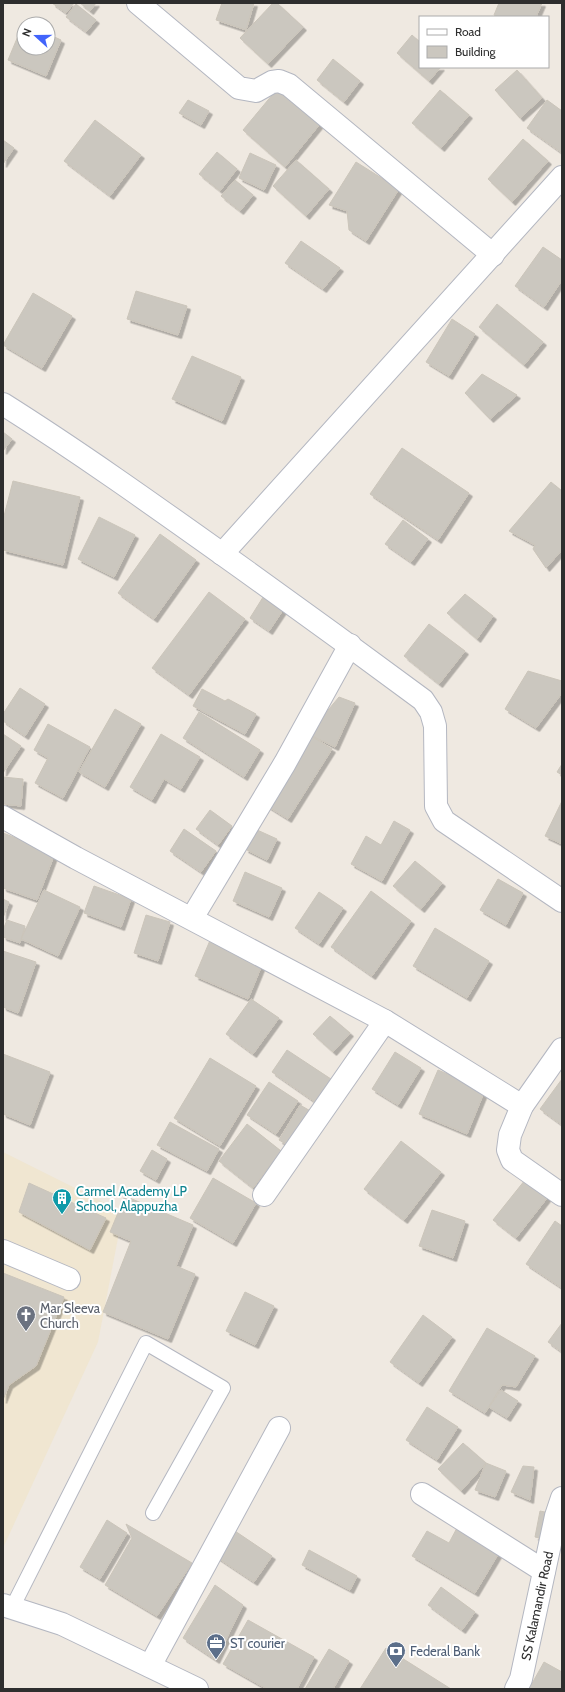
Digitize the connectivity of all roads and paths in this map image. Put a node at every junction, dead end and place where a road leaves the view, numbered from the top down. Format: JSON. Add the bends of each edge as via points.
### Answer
{"nodes":[{"id":1,"x":138,"y":3,"type":"edge"},
{"id":2,"x":562,"y":177,"type":"edge"},
{"id":3,"x":493,"y":255,"type":"junction"},
{"id":4,"x":3,"y":404,"type":"edge"},
{"id":5,"x":222,"y":554,"type":"junction"},
{"id":6,"x":350,"y":645,"type":"junction"},
{"id":7,"x":3,"y":817,"type":"edge"},
{"id":8,"x":562,"y":901,"type":"edge"},
{"id":9,"x":192,"y":918,"type":"junction"},
{"id":10,"x":384,"y":1021,"type":"junction"},
{"id":11,"x":562,"y":1049,"type":"edge"},
{"id":12,"x":522,"y":1106,"type":"junction"},
{"id":13,"x":264,"y":1195,"type":"dead end"},
{"id":14,"x":562,"y":1195,"type":"edge"},
{"id":15,"x":3,"y":1251,"type":"edge"},
{"id":16,"x":68,"y":1279,"type":"dead end"},
{"id":17,"x":279,"y":1428,"type":"dead end"},
{"id":18,"x":422,"y":1494,"type":"dead end"},
{"id":19,"x":562,"y":1498,"type":"edge"},
{"id":20,"x":153,"y":1513,"type":"dead end"},
{"id":21,"x":544,"y":1572,"type":"junction"},
{"id":22,"x":8,"y":1606,"type":"edge"},
{"id":23,"x":150,"y":1666,"type":"junction"},
{"id":24,"x":197,"y":1689,"type":"edge"},
{"id":25,"x":516,"y":1689,"type":"edge"}],
"edges":[{"from":1,"to":3,"type":"street","via":[[239,88],[256,91],[279,81],[288,85]]},
{"from":2,"to":3,"type":"street"},
{"from":3,"to":5,"type":"street"},
{"from":4,"to":5,"type":"street","via":[[61,441]]},
{"from":5,"to":6,"type":"street"},
{"from":6,"to":8,"type":"street","via":[[423,700],[431,712],[435,726],[436,806],[444,822]]},
{"from":6,"to":9,"type":"street","via":[[285,763]]},
{"from":7,"to":9,"type":"street"},
{"from":9,"to":10,"type":"street"},
{"from":10,"to":12,"type":"street"},
{"from":10,"to":13,"type":"street"},
{"from":11,"to":12,"type":"street"},
{"from":12,"to":14,"type":"street","via":[[510,1135],[508,1150],[512,1160]]},
{"from":15,"to":16,"type":"street"},
{"from":17,"to":23,"type":"street"},
{"from":18,"to":21,"type":"street"},
{"from":19,"to":21,"type":"street","name":"SS Kalamandir Road"},
{"from":20,"to":22,"type":"lane","via":[[223,1388],[146,1343]]},
{"from":21,"to":25,"type":"street","name":"SS Kalamandir Road","via":[[521,1679]]},
{"from":22,"to":23,"type":"street","via":[[62,1624]]},
{"from":23,"to":24,"type":"street"}]}
